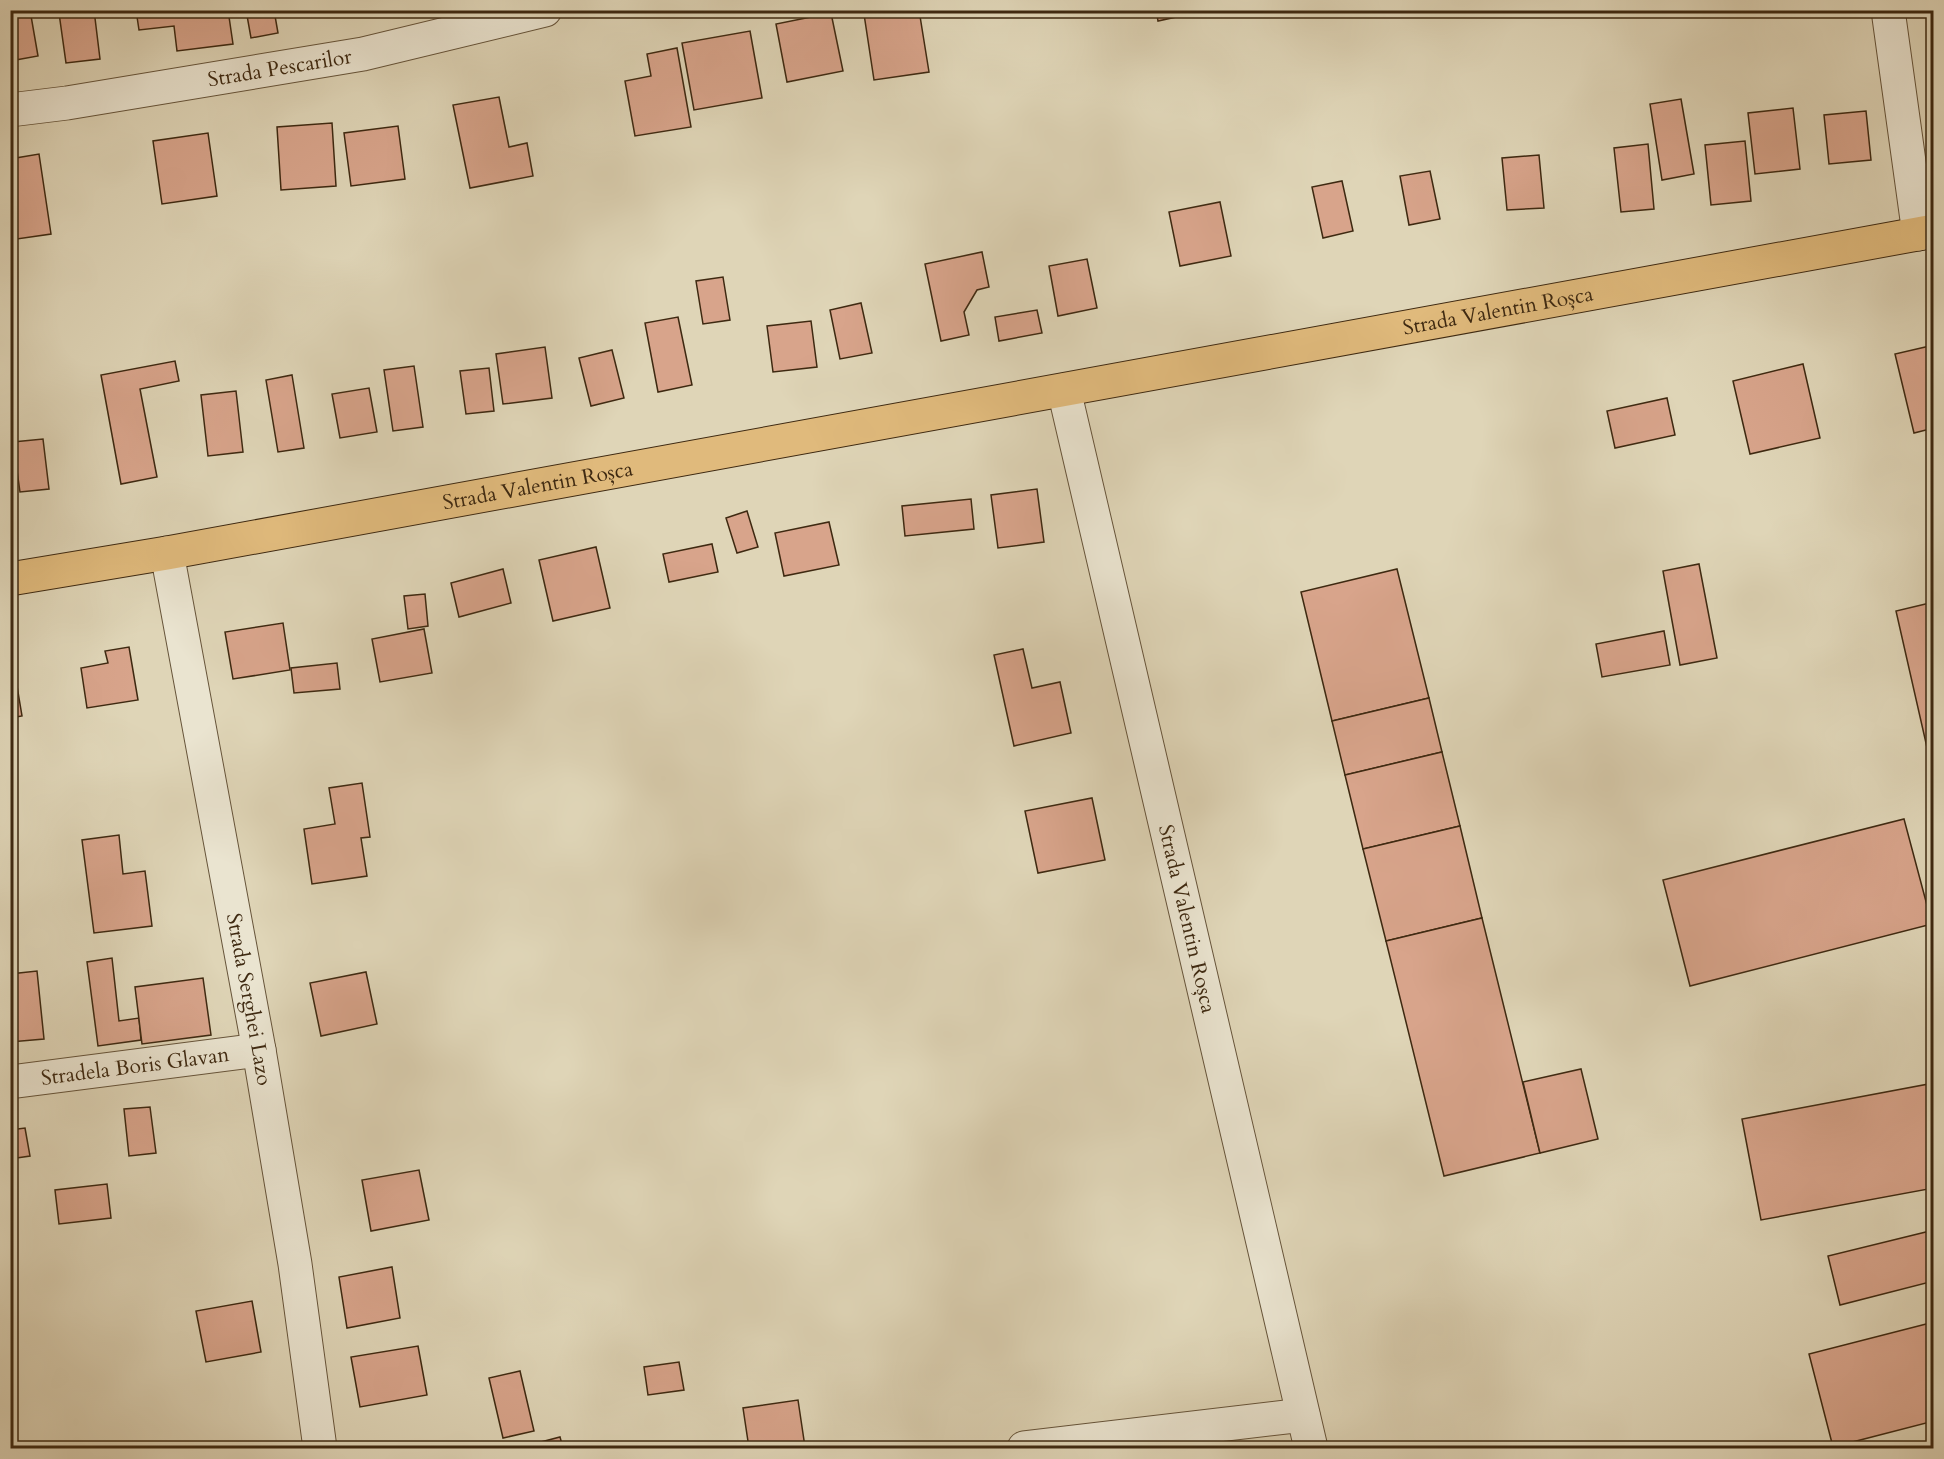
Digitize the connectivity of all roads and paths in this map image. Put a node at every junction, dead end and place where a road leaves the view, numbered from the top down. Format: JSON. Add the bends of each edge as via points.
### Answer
{"nodes":[{"id":1,"x":544,"y":10,"type":"edge"},
{"id":2,"x":1888,"y":10,"type":"edge"},
{"id":3,"x":10,"y":110,"type":"edge"},
{"id":4,"x":1926,"y":232,"type":"edge"},
{"id":5,"x":1064,"y":390,"type":"junction"},
{"id":6,"x":167,"y":552,"type":"junction"},
{"id":7,"x":10,"y":579,"type":"edge"},
{"id":8,"x":259,"y":1050,"type":"junction"},
{"id":9,"x":10,"y":1082,"type":"edge"},
{"id":10,"x":1303,"y":1414,"type":"junction"},
{"id":11,"x":320,"y":1449,"type":"edge"},
{"id":12,"x":1024,"y":1449,"type":"edge"},
{"id":13,"x":1311,"y":1449,"type":"edge"}],
"edges":[{"from":1,"to":3,"type":"street","name":"Strada Pescarilor","via":[[363,54]]},
{"from":2,"to":4,"type":"street"},
{"from":4,"to":5,"type":"main road","name":"Strada Valentin Roșca"},
{"from":5,"to":6,"type":"main road","name":"Strada Valentin Roșca"},
{"from":5,"to":10,"type":"street","name":"Strada Valentin Roșca"},
{"from":6,"to":7,"type":"main road","name":"Strada Valentin Roșca"},
{"from":6,"to":8,"type":"street","name":"Strada Serghei Lazo"},
{"from":8,"to":9,"type":"street","name":"Stradela Boris Glavan"},
{"from":8,"to":11,"type":"street","name":"Strada Serghei Lazo","via":[[295,1264]]},
{"from":10,"to":12,"type":"street"},
{"from":10,"to":13,"type":"street","name":"Strada Valentin Roșca"}]}
